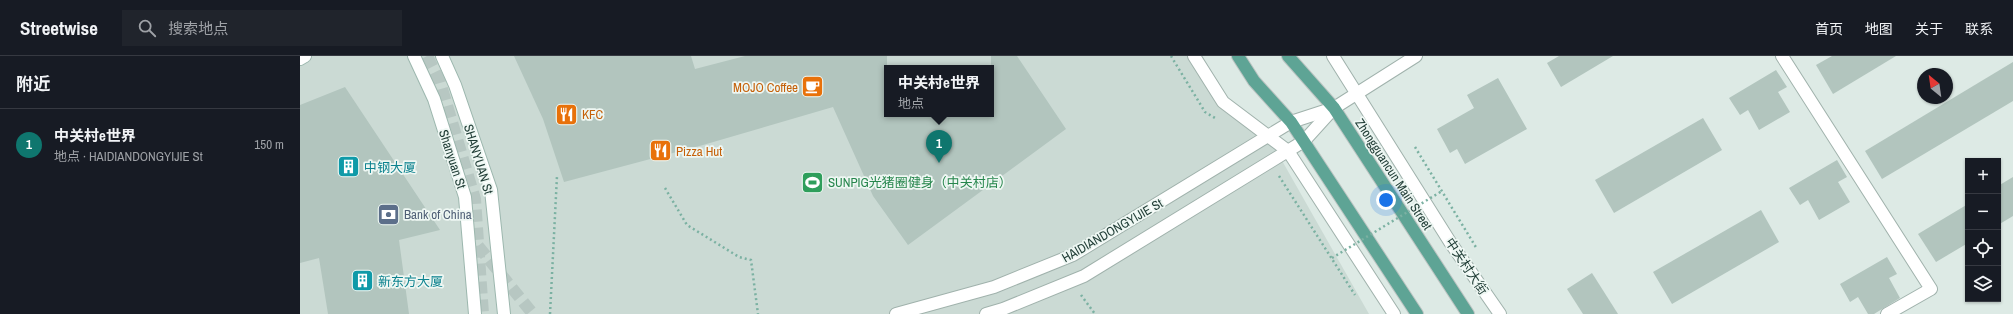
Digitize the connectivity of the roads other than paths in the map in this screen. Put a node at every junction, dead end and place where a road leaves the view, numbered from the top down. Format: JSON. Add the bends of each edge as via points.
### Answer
{"nodes":[{"id":1,"x":305,"y":56,"type":"edge"},
{"id":2,"x":414,"y":56,"type":"edge"},
{"id":3,"x":442,"y":56,"type":"edge"},
{"id":4,"x":1194,"y":56,"type":"edge"},
{"id":5,"x":1238,"y":56,"type":"edge"},
{"id":6,"x":1288,"y":56,"type":"edge"},
{"id":7,"x":1333,"y":56,"type":"edge"},
{"id":8,"x":1416,"y":56,"type":"edge"},
{"id":9,"x":1782,"y":56,"type":"edge"},
{"id":10,"x":300,"y":59,"type":"edge"},
{"id":11,"x":1357,"y":93,"type":"junction"},
{"id":12,"x":1334,"y":108,"type":"junction"},
{"id":13,"x":1291,"y":122,"type":"junction"},
{"id":14,"x":1268,"y":136,"type":"junction"},
{"id":15,"x":1304,"y":141,"type":"junction"},
{"id":16,"x":1288,"y":150,"type":"junction"},
{"id":17,"x":475,"y":314,"type":"edge"},
{"id":18,"x":504,"y":314,"type":"edge"},
{"id":19,"x":896,"y":314,"type":"edge"},
{"id":20,"x":986,"y":314,"type":"edge"},
{"id":21,"x":1394,"y":314,"type":"edge"},
{"id":22,"x":1417,"y":314,"type":"edge"},
{"id":23,"x":1468,"y":314,"type":"edge"},
{"id":24,"x":1500,"y":314,"type":"edge"},
{"id":25,"x":1888,"y":314,"type":"edge"}],
"edges":[{"from":1,"to":10,"type":"street"},
{"from":2,"to":17,"type":"street","name":"Shanyuan St","via":[[434,99],[465,197]]},
{"from":3,"to":18,"type":"street","name":"SHANYUAN St","via":[[455,85],[491,190]]},
{"from":4,"to":14,"type":"street","via":[[1223,102]]},
{"from":5,"to":13,"type":"main road","via":[[1254,81]]},
{"from":6,"to":12,"type":"main road","name":"Zhongguancun Main Street"},
{"from":7,"to":11,"type":"street","name":"中关村大街"},
{"from":8,"to":11,"type":"street"},
{"from":9,"to":25,"type":"street","via":[[1931,289]]},
{"from":11,"to":12,"type":"street"},
{"from":11,"to":24,"type":"street","name":"中关村大街","via":[[1450,242]]},
{"from":12,"to":13,"type":"street","name":"HAIDIANDONGYIJIE St"},
{"from":12,"to":15,"type":"street","name":"HAIDIANDONGYIJIE St"},
{"from":12,"to":23,"type":"main road","name":"Zhongguancun Main Street"},
{"from":13,"to":14,"type":"street","name":"HAIDIANDONGYIJIE St"},
{"from":13,"to":15,"type":"main road"},
{"from":14,"to":16,"type":"street"},
{"from":14,"to":19,"type":"street","name":"HAIDIANDONGYIJIE St","via":[[1073,255],[994,287]]},
{"from":15,"to":16,"type":"street","name":"HAIDIANDONGYIJIE St"},
{"from":15,"to":22,"type":"main road"},
{"from":16,"to":20,"type":"street","name":"HAIDIANDONGYIJIE St","via":[[1084,276]]},
{"from":16,"to":21,"type":"street"}]}
